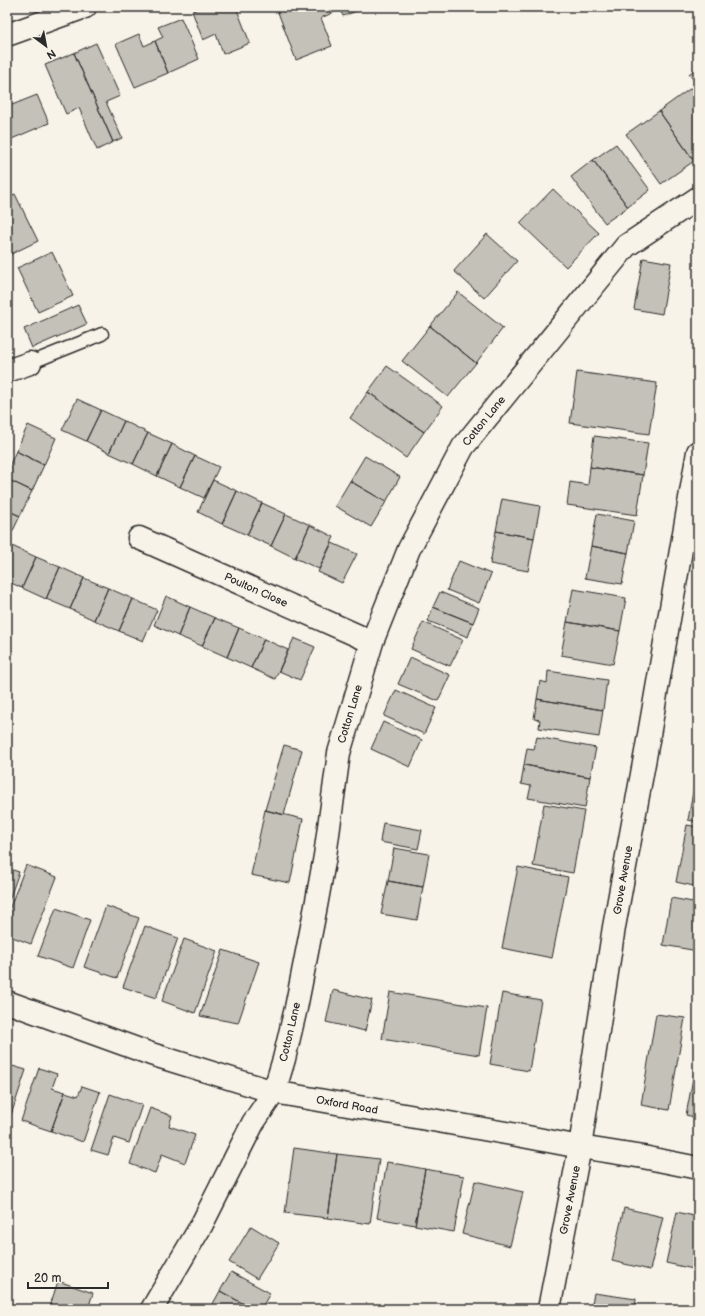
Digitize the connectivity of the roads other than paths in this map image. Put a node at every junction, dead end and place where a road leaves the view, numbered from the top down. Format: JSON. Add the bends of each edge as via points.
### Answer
{"nodes":[{"id":1,"x":85,"y":7,"type":"edge"},
{"id":2,"x":7,"y":35,"type":"edge"},
{"id":3,"x":698,"y":198,"type":"edge"},
{"id":4,"x":102,"y":334,"type":"dead end"},
{"id":5,"x":30,"y":363,"type":"joint"},
{"id":6,"x":7,"y":371,"type":"edge"},
{"id":7,"x":698,"y":452,"type":"edge"},
{"id":8,"x":139,"y":538,"type":"dead end"},
{"id":9,"x":372,"y":642,"type":"junction"},
{"id":10,"x":7,"y":1002,"type":"edge"},
{"id":11,"x":274,"y":1092,"type":"junction"},
{"id":12,"x":580,"y":1147,"type":"junction"},
{"id":13,"x":698,"y":1168,"type":"edge"},
{"id":14,"x":152,"y":1309,"type":"edge"},
{"id":15,"x":549,"y":1309,"type":"edge"}],
"edges":[{"from":1,"to":2,"type":"street"},
{"from":3,"to":9,"type":"street","name":"Cotton Lane","via":[[626,246],[463,446],[409,549]]},
{"from":4,"to":5,"type":"lane"},
{"from":5,"to":6,"type":"street"},
{"from":7,"to":12,"type":"street","name":"Grove Avenue","via":[[614,928]]},
{"from":8,"to":9,"type":"street","name":"Poulton Close"},
{"from":9,"to":11,"type":"street","name":"Cotton Lane","via":[[339,753],[316,906],[296,1008]]},
{"from":10,"to":11,"type":"street","name":"Oxford Road","via":[[151,1054]]},
{"from":11,"to":12,"type":"street","name":"Oxford Road"},
{"from":11,"to":14,"type":"street","name":"Cotton Lane","via":[[253,1123],[201,1226]]},
{"from":12,"to":13,"type":"street","name":"Oxford Road"},
{"from":12,"to":15,"type":"street","name":"Grove Avenue"}]}
